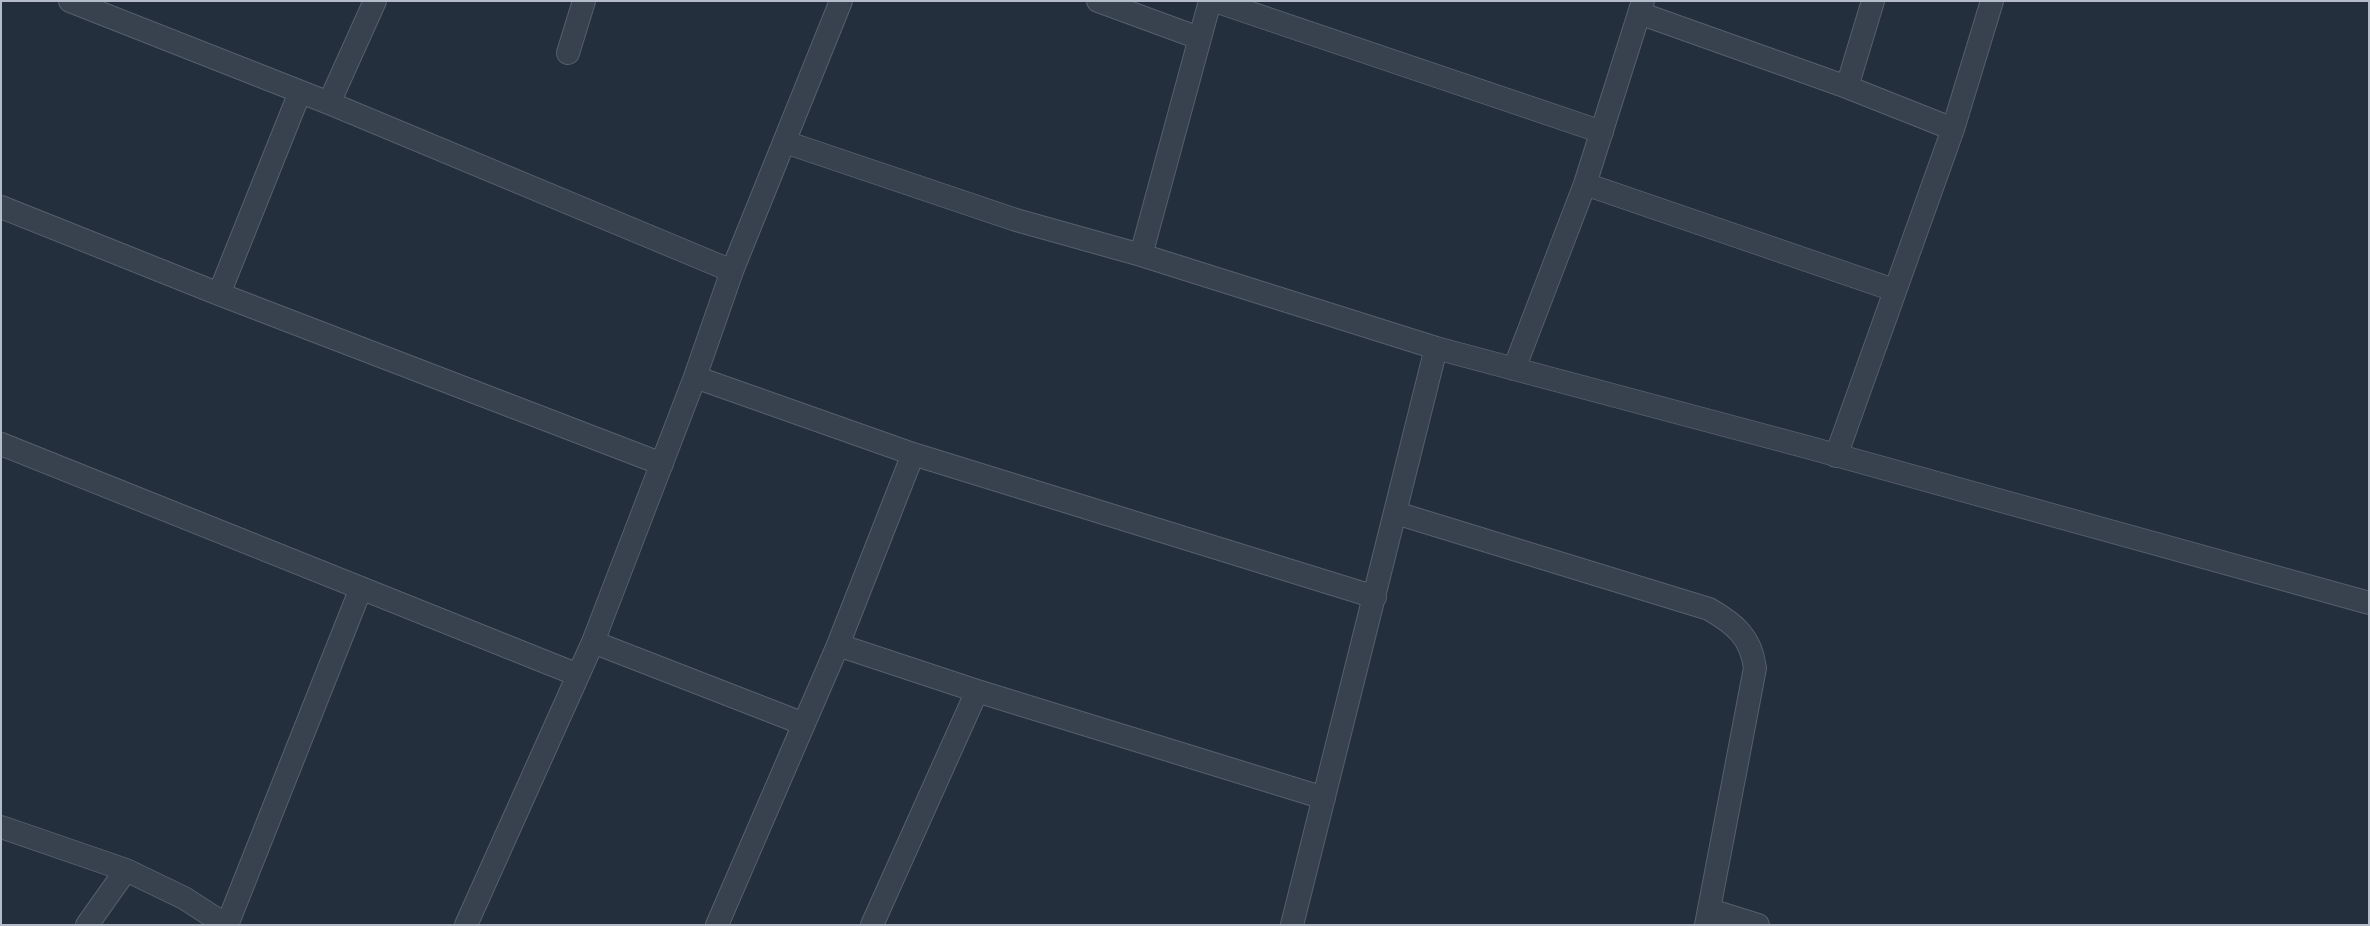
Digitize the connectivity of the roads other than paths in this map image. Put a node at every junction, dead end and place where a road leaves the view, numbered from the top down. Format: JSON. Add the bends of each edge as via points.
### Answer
{"nodes":[{"id":1,"x":70,"y":1,"type":"edge"},
{"id":2,"x":375,"y":1,"type":"edge"},
{"id":3,"x":584,"y":1,"type":"edge"},
{"id":4,"x":840,"y":1,"type":"edge"},
{"id":5,"x":1098,"y":1,"type":"edge"},
{"id":6,"x":1210,"y":1,"type":"edge"},
{"id":7,"x":1214,"y":1,"type":"edge"},
{"id":8,"x":1873,"y":1,"type":"edge"},
{"id":9,"x":1992,"y":1,"type":"edge"},
{"id":10,"x":1641,"y":7,"type":"edge"},
{"id":11,"x":1199,"y":38,"type":"junction"},
{"id":12,"x":568,"y":53,"type":"dead end"},
{"id":13,"x":1847,"y":88,"type":"junction"},
{"id":14,"x":300,"y":92,"type":"junction"},
{"id":15,"x":329,"y":103,"type":"junction"},
{"id":16,"x":1953,"y":129,"type":"junction"},
{"id":17,"x":1602,"y":132,"type":"junction"},
{"id":18,"x":785,"y":142,"type":"junction"},
{"id":19,"x":1585,"y":184,"type":"junction"},
{"id":20,"x":1,"y":207,"type":"edge"},
{"id":21,"x":1141,"y":255,"type":"junction"},
{"id":22,"x":732,"y":271,"type":"junction"},
{"id":23,"x":1894,"y":290,"type":"junction"},
{"id":24,"x":220,"y":294,"type":"junction"},
{"id":25,"x":1436,"y":348,"type":"junction"},
{"id":26,"x":1514,"y":369,"type":"junction"},
{"id":27,"x":695,"y":377,"type":"junction"},
{"id":28,"x":1,"y":444,"type":"edge"},
{"id":29,"x":913,"y":454,"type":"junction"},
{"id":30,"x":1836,"y":456,"type":"junction"},
{"id":31,"x":662,"y":464,"type":"junction"},
{"id":32,"x":1396,"y":513,"type":"junction"},
{"id":33,"x":361,"y":588,"type":"junction"},
{"id":34,"x":1375,"y":597,"type":"junction"},
{"id":35,"x":2369,"y":603,"type":"edge"},
{"id":36,"x":593,"y":642,"type":"junction"},
{"id":37,"x":838,"y":646,"type":"junction"},
{"id":38,"x":578,"y":675,"type":"junction"},
{"id":39,"x":977,"y":691,"type":"junction"},
{"id":40,"x":804,"y":724,"type":"junction"},
{"id":41,"x":1324,"y":798,"type":"junction"},
{"id":42,"x":1,"y":827,"type":"edge"},
{"id":43,"x":126,"y":870,"type":"junction"},
{"id":44,"x":1708,"y":918,"type":"edge"},
{"id":45,"x":87,"y":925,"type":"edge"},
{"id":46,"x":226,"y":925,"type":"edge"},
{"id":47,"x":466,"y":925,"type":"edge"},
{"id":48,"x":717,"y":925,"type":"edge"},
{"id":49,"x":872,"y":925,"type":"edge"},
{"id":50,"x":1292,"y":925,"type":"edge"},
{"id":51,"x":1758,"y":925,"type":"edge"}],
"edges":[{"from":1,"to":14,"type":"street"},
{"from":2,"to":15,"type":"street"},
{"from":3,"to":12,"type":"street"},
{"from":4,"to":18,"type":"street"},
{"from":5,"to":11,"type":"street"},
{"from":6,"to":11,"type":"street"},
{"from":7,"to":17,"type":"street"},
{"from":8,"to":13,"type":"street"},
{"from":9,"to":16,"type":"street"},
{"from":10,"to":13,"type":"street"},
{"from":10,"to":17,"type":"street"},
{"from":11,"to":21,"type":"street"},
{"from":13,"to":16,"type":"street"},
{"from":14,"to":15,"type":"street"},
{"from":14,"to":24,"type":"street"},
{"from":15,"to":22,"type":"street"},
{"from":16,"to":23,"type":"street"},
{"from":17,"to":19,"type":"street"},
{"from":18,"to":21,"type":"street","via":[[1016,220]]},
{"from":18,"to":22,"type":"street"},
{"from":19,"to":23,"type":"street"},
{"from":19,"to":26,"type":"street"},
{"from":20,"to":24,"type":"street"},
{"from":21,"to":25,"type":"street"},
{"from":22,"to":27,"type":"street"},
{"from":23,"to":30,"type":"street"},
{"from":24,"to":31,"type":"street"},
{"from":25,"to":26,"type":"street"},
{"from":25,"to":32,"type":"street"},
{"from":26,"to":30,"type":"street"},
{"from":27,"to":29,"type":"street"},
{"from":27,"to":31,"type":"street"},
{"from":28,"to":33,"type":"street"},
{"from":29,"to":34,"type":"street"},
{"from":29,"to":37,"type":"street"},
{"from":30,"to":35,"type":"street"},
{"from":31,"to":36,"type":"street"},
{"from":32,"to":34,"type":"street"},
{"from":32,"to":44,"type":"street","via":[[1709,609],[1727,620],[1744,636],[1753,653],[1755,668]]},
{"from":33,"to":38,"type":"street"},
{"from":33,"to":46,"type":"street"},
{"from":34,"to":41,"type":"street"},
{"from":36,"to":38,"type":"street"},
{"from":36,"to":40,"type":"street"},
{"from":37,"to":39,"type":"street"},
{"from":37,"to":40,"type":"street"},
{"from":38,"to":47,"type":"street"},
{"from":39,"to":41,"type":"street"},
{"from":39,"to":49,"type":"street"},
{"from":40,"to":48,"type":"street"},
{"from":41,"to":50,"type":"street"},
{"from":42,"to":43,"type":"street"},
{"from":43,"to":45,"type":"street"},
{"from":43,"to":46,"type":"street","via":[[184,898]]},
{"from":44,"to":51,"type":"street"}]}
